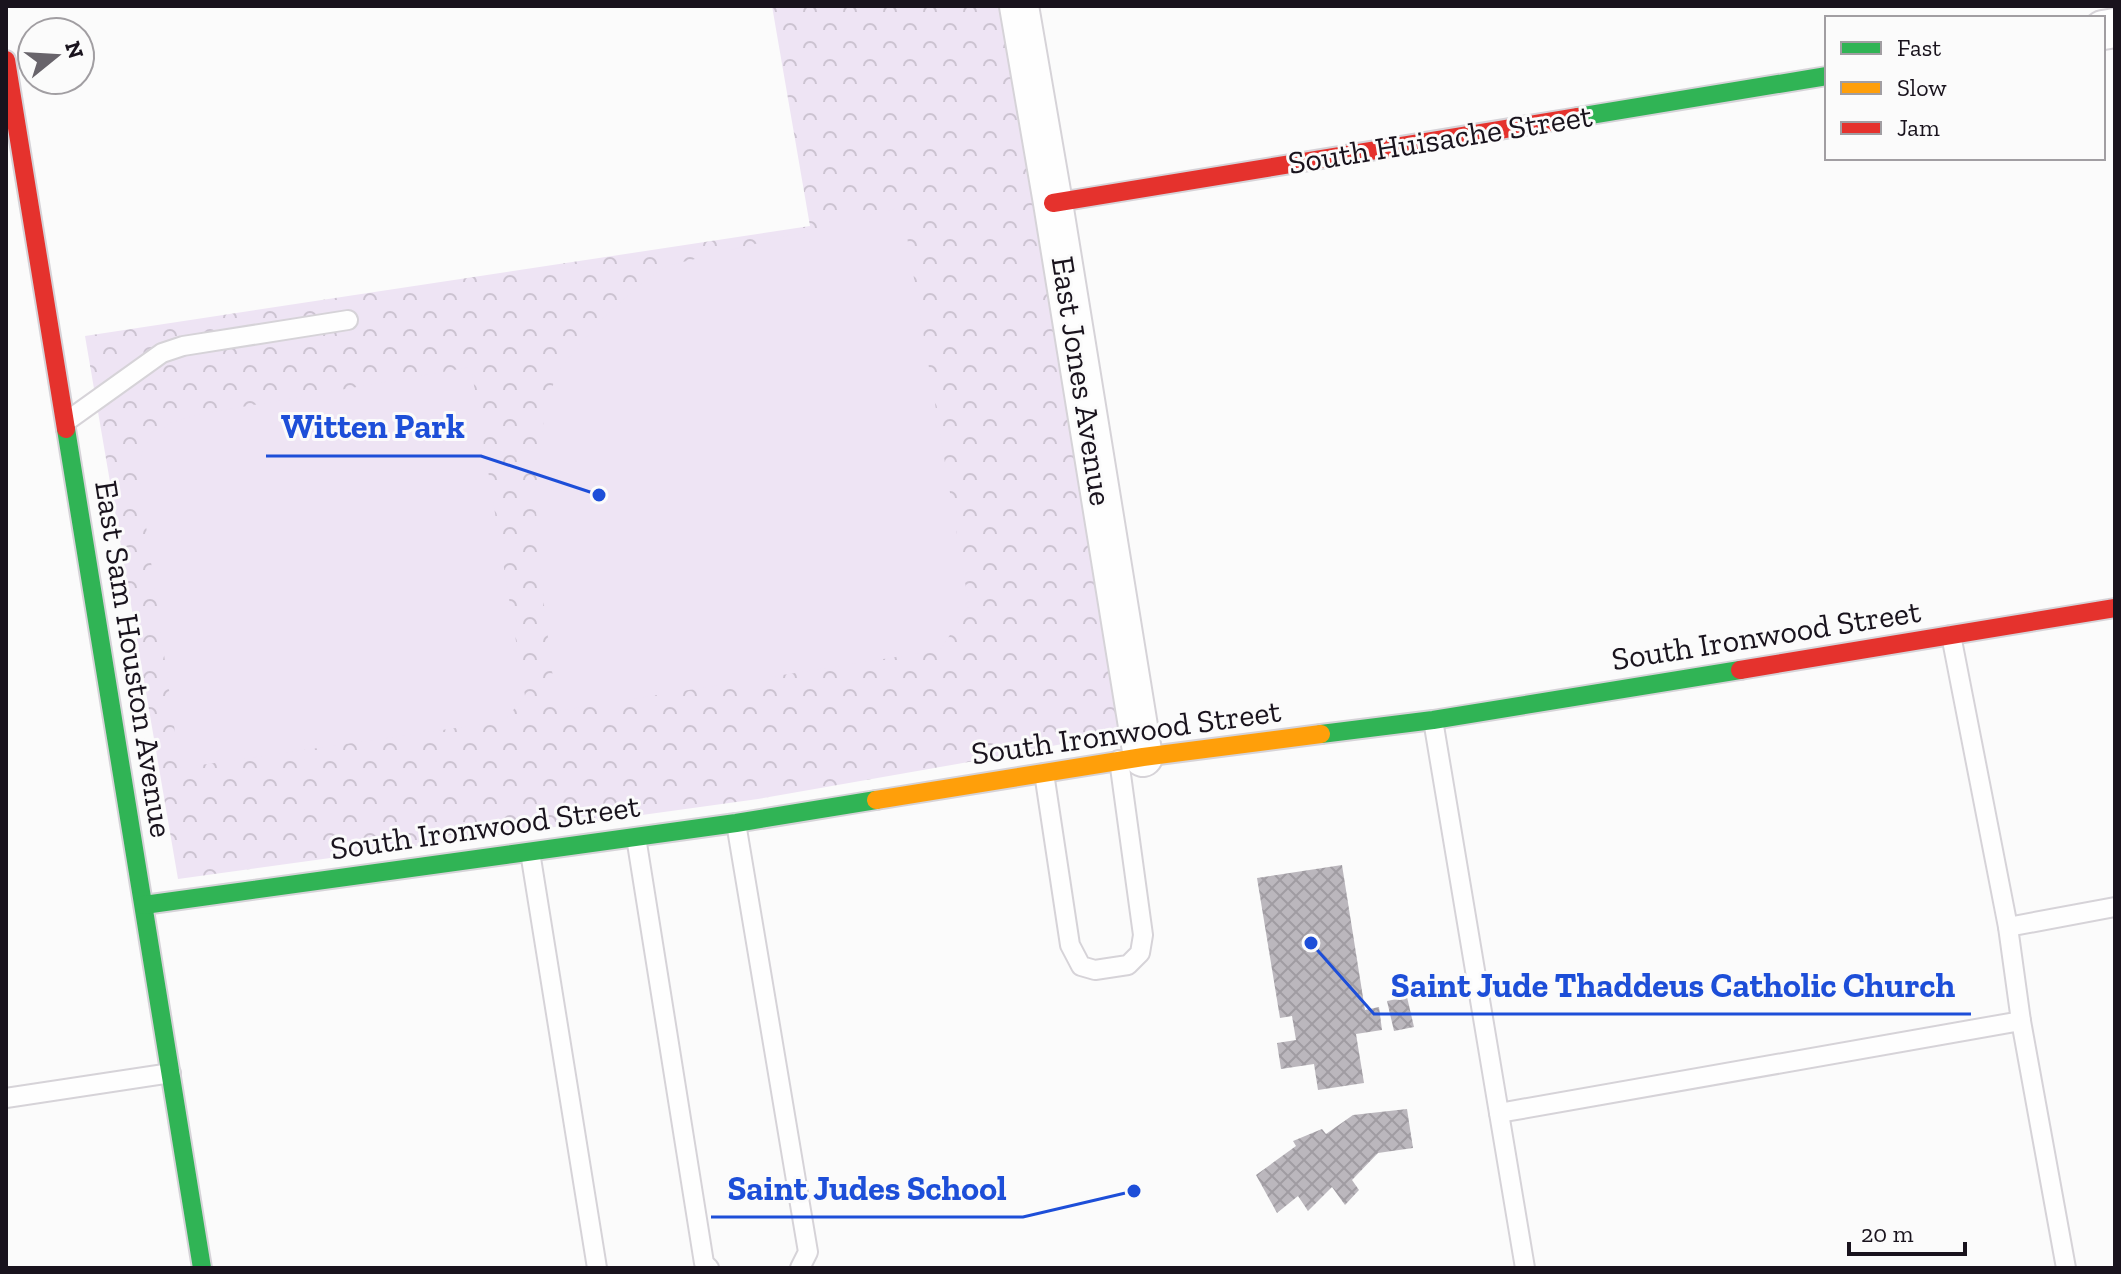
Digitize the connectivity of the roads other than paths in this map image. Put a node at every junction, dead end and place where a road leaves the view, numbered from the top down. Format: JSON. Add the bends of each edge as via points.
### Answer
{"nodes":[{"id":1,"x":1019,"y":6,"type":"edge"},
{"id":2,"x":6,"y":60,"type":"edge"},
{"id":3,"x":1825,"y":76,"type":"edge"},
{"id":4,"x":1053,"y":203,"type":"junction"},
{"id":5,"x":348,"y":320,"type":"dead end"},
{"id":6,"x":65,"y":423,"type":"junction"},
{"id":7,"x":2115,"y":608,"type":"edge"},
{"id":8,"x":1951,"y":635,"type":"junction"},
{"id":9,"x":1433,"y":720,"type":"junction"},
{"id":10,"x":1131,"y":759,"type":"junction"},
{"id":11,"x":1044,"y":773,"type":"junction"},
{"id":12,"x":736,"y":823,"type":"junction"},
{"id":13,"x":636,"y":837,"type":"junction"},
{"id":14,"x":530,"y":851,"type":"junction"},
{"id":15,"x":144,"y":905,"type":"junction"},
{"id":16,"x":2115,"y":907,"type":"edge"},
{"id":17,"x":2008,"y":927,"type":"junction"},
{"id":18,"x":2021,"y":1021,"type":"junction"},
{"id":19,"x":171,"y":1073,"type":"junction"},
{"id":20,"x":6,"y":1098,"type":"edge"},
{"id":21,"x":1499,"y":1113,"type":"junction"},
{"id":22,"x":202,"y":1268,"type":"edge"},
{"id":23,"x":597,"y":1268,"type":"edge"},
{"id":24,"x":709,"y":1268,"type":"edge"},
{"id":25,"x":800,"y":1268,"type":"edge"},
{"id":26,"x":1525,"y":1268,"type":"edge"},
{"id":27,"x":2066,"y":1268,"type":"edge"}],
"edges":[{"from":1,"to":4,"type":"street","name":"East Jones Avenue"},
{"from":2,"to":6,"type":"street","name":"East Sam Houston Avenue"},
{"from":3,"to":4,"type":"street","name":"South Huisache Street"},
{"from":4,"to":10,"type":"street","name":"East Jones Avenue"},
{"from":5,"to":6,"type":"lane","via":[[162,353]]},
{"from":6,"to":15,"type":"street","name":"East Sam Houston Avenue"},
{"from":7,"to":8,"type":"street","name":"South Ironwood Street"},
{"from":8,"to":9,"type":"street","name":"South Ironwood Street"},
{"from":8,"to":17,"type":"lane"},
{"from":9,"to":10,"type":"street","name":"South Ironwood Street"},
{"from":9,"to":21,"type":"lane"},
{"from":10,"to":11,"type":"street","name":"South Ironwood Street"},
{"from":10,"to":11,"type":"lane","via":[[1143,935],[1140,953],[1128,965],[1095,970],[1081,966],[1070,945]]},
{"from":11,"to":12,"type":"street","name":"South Ironwood Street"},
{"from":12,"to":13,"type":"street","name":"South Ironwood Street"},
{"from":12,"to":25,"type":"lane","via":[[808,1252]]},
{"from":13,"to":14,"type":"street","name":"South Ironwood Street"},
{"from":13,"to":24,"type":"lane","via":[[704,1263]]},
{"from":14,"to":15,"type":"street","name":"South Ironwood Street"},
{"from":14,"to":23,"type":"lane"},
{"from":15,"to":19,"type":"street","name":"East Sam Houston Avenue"},
{"from":16,"to":17,"type":"lane"},
{"from":17,"to":18,"type":"lane"},
{"from":18,"to":21,"type":"lane"},
{"from":18,"to":27,"type":"lane"},
{"from":19,"to":20,"type":"lane"},
{"from":19,"to":22,"type":"street","name":"East Sam Houston Avenue"},
{"from":21,"to":26,"type":"lane"}]}
